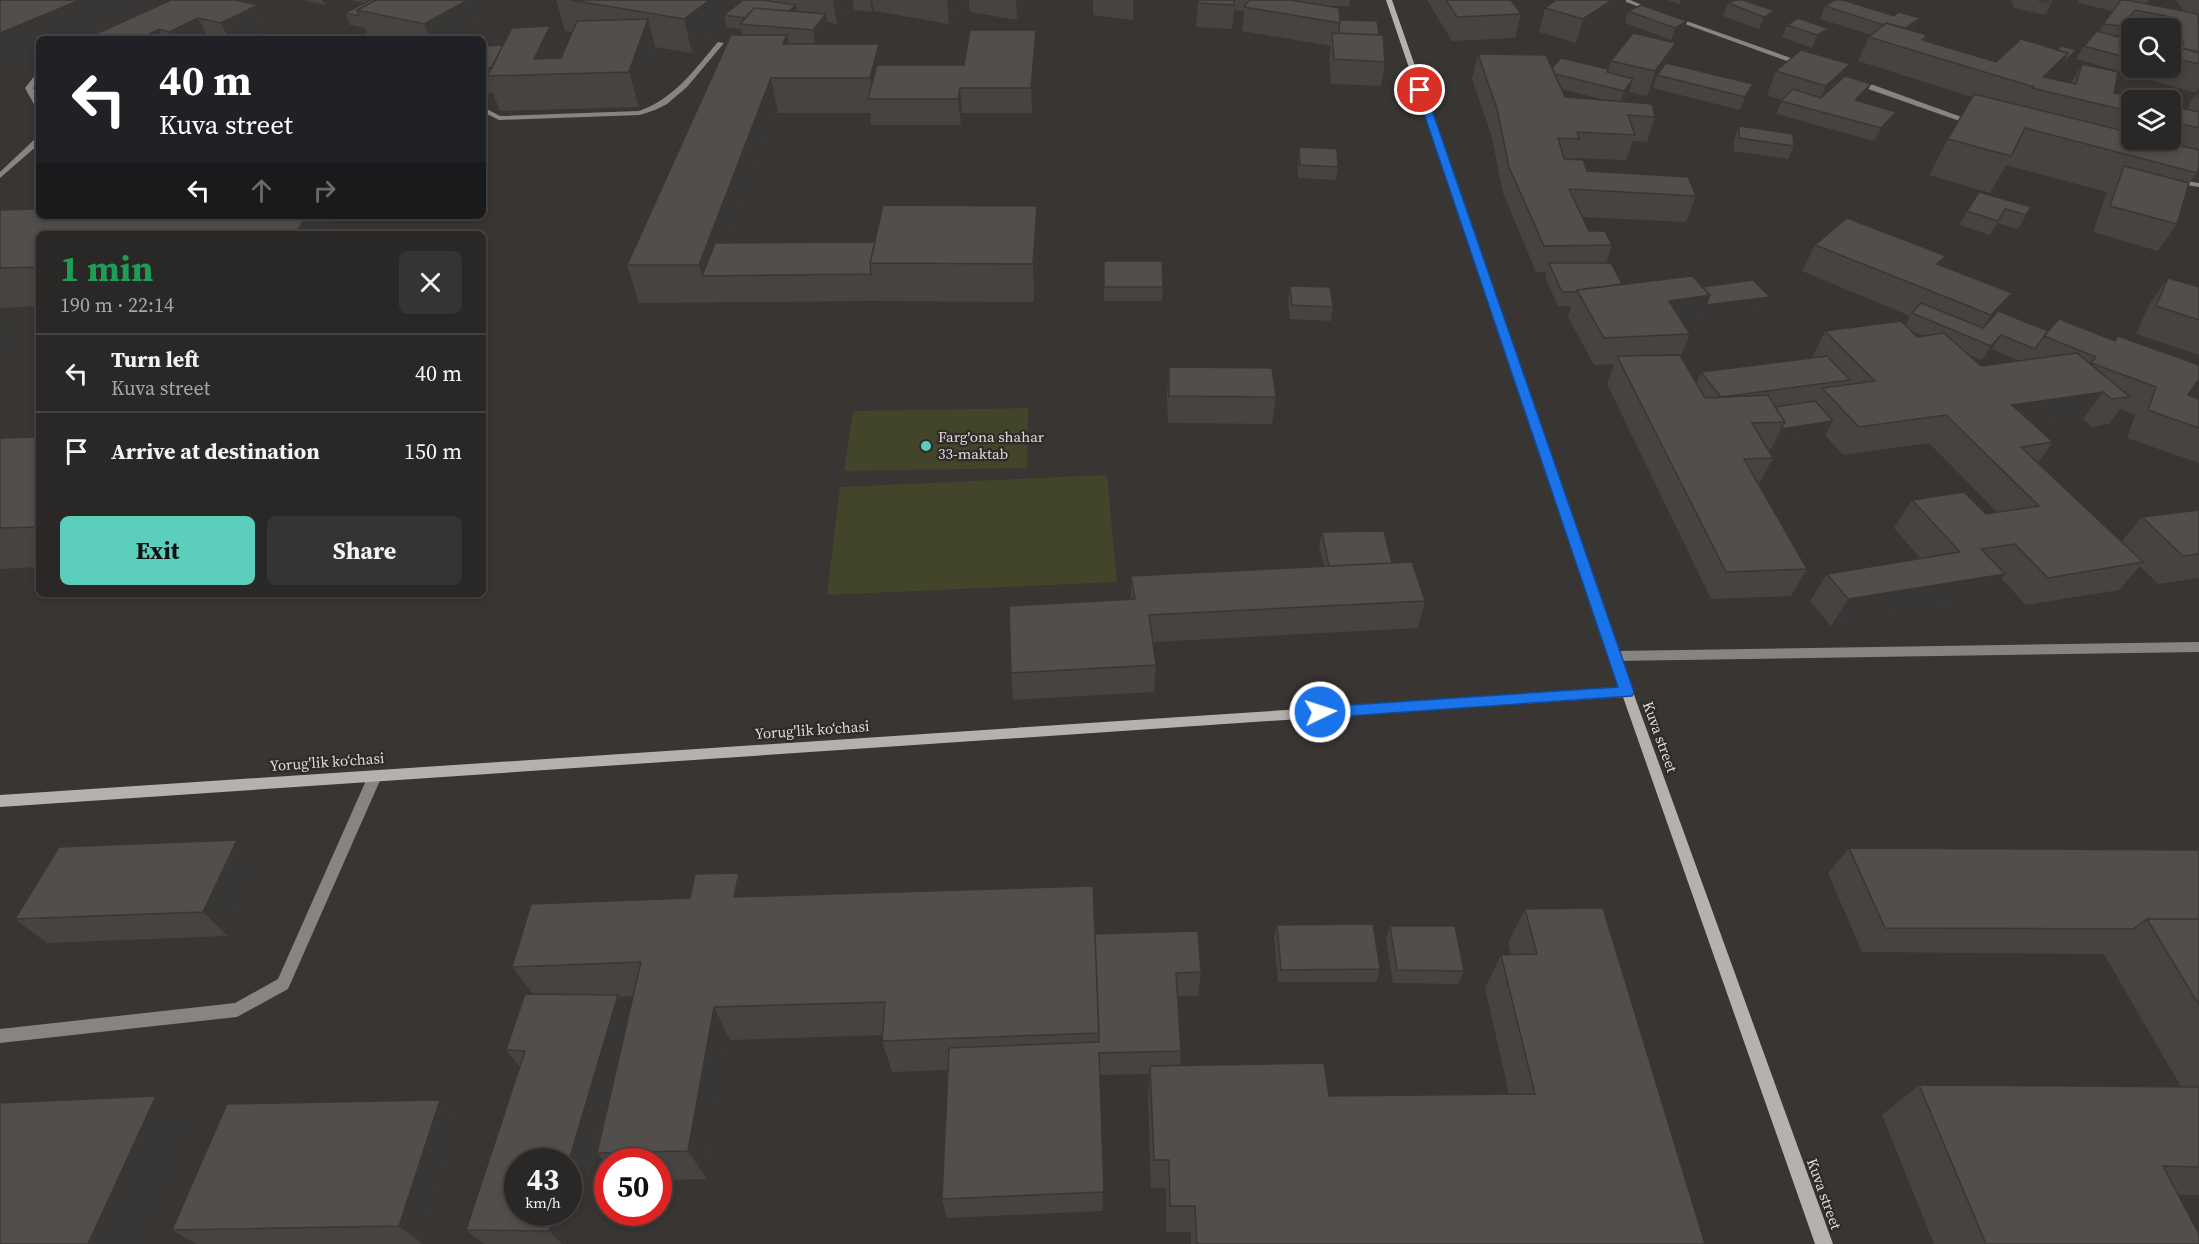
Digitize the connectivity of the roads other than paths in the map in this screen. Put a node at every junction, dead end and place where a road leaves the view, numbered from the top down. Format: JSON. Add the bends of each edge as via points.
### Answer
{"nodes":[{"id":1,"x":1389,"y":0,"type":"edge"},
{"id":2,"x":1624,"y":0,"type":"edge"},
{"id":3,"x":1658,"y":12,"type":"edge"},
{"id":4,"x":1669,"y":16,"type":"edge"},
{"id":5,"x":720,"y":43,"type":"dead end"},
{"id":6,"x":1810,"y":66,"type":"edge"},
{"id":7,"x":1844,"y":78,"type":"edge"},
{"id":8,"x":36,"y":80,"type":"edge"},
{"id":9,"x":36,"y":101,"type":"edge"},
{"id":10,"x":486,"y":111,"type":"edge"},
{"id":11,"x":1988,"y":127,"type":"edge"},
{"id":12,"x":36,"y":143,"type":"edge"},
{"id":13,"x":0,"y":176,"type":"edge"},
{"id":14,"x":2163,"y":178,"type":"edge"},
{"id":15,"x":2199,"y":185,"type":"edge"},
{"id":16,"x":2199,"y":647,"type":"edge"},
{"id":17,"x":1615,"y":656,"type":"junction"},
{"id":18,"x":1627,"y":692,"type":"junction"},
{"id":19,"x":375,"y":776,"type":"junction"},
{"id":20,"x":0,"y":801,"type":"edge"},
{"id":21,"x":0,"y":1036,"type":"edge"},
{"id":22,"x":1824,"y":1244,"type":"edge"}],
"edges":[{"from":1,"to":17,"type":"main road","name":"Kuva street"},
{"from":2,"to":3,"type":"street"},
{"from":4,"to":6,"type":"street"},
{"from":5,"to":10,"type":"street","via":[[676,94],[652,110],[499,118]]},
{"from":7,"to":11,"type":"street"},
{"from":8,"to":9,"type":"street","via":[[29,88]]},
{"from":12,"to":13,"type":"street"},
{"from":14,"to":15,"type":"street"},
{"from":16,"to":17,"type":"street"},
{"from":17,"to":18,"type":"main road","name":"Kuva street"},
{"from":18,"to":19,"type":"main road","name":"Yorug'lik koʻchasi"},
{"from":18,"to":22,"type":"main road","name":"Kuva street"},
{"from":19,"to":20,"type":"main road","name":"Yorug'lik koʻchasi"},
{"from":19,"to":21,"type":"street","via":[[283,984],[237,1010]]}]}
